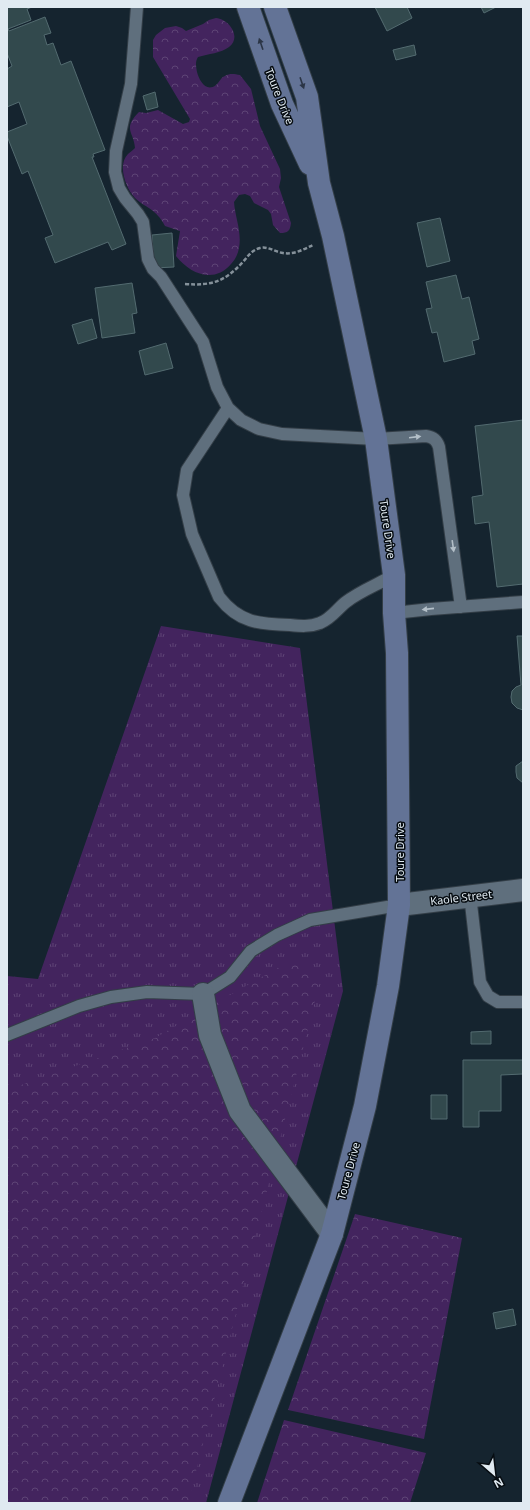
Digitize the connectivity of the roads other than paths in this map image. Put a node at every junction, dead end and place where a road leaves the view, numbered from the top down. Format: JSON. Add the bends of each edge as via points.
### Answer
{"nodes":[{"id":1,"x":137,"y":7,"type":"edge"},
{"id":2,"x":248,"y":7,"type":"edge"},
{"id":3,"x":275,"y":7,"type":"edge"},
{"id":4,"x":319,"y":183,"type":"junction"},
{"id":5,"x":228,"y":408,"type":"junction"},
{"id":6,"x":376,"y":439,"type":"junction"},
{"id":7,"x":394,"y":575,"type":"junction"},
{"id":8,"x":523,"y":602,"type":"edge"},
{"id":9,"x":461,"y":607,"type":"junction"},
{"id":10,"x":394,"y":613,"type":"junction"},
{"id":11,"x":523,"y":890,"type":"edge"},
{"id":12,"x":470,"y":895,"type":"junction"},
{"id":13,"x":400,"y":904,"type":"junction"},
{"id":14,"x":203,"y":994,"type":"junction"},
{"id":15,"x":523,"y":1002,"type":"edge"},
{"id":16,"x":7,"y":1035,"type":"edge"},
{"id":17,"x":332,"y":1234,"type":"junction"},
{"id":18,"x":229,"y":1503,"type":"edge"}],
"edges":[{"from":1,"to":5,"type":"lane","via":[[130,84],[115,156],[115,172],[119,188],[143,222],[148,259],[203,342]]},
{"from":4,"to":2,"type":"street","name":"Toure Drive","one_way":true,"via":[[282,104]]},
{"from":3,"to":4,"type":"street","name":"Toure Drive","one_way":true,"via":[[307,97]]},
{"from":4,"to":6,"type":"street","name":"Toure Drive","via":[[333,236]]},
{"from":5,"to":6,"type":"lane","via":[[241,420],[259,429],[282,434]]},
{"from":5,"to":7,"type":"lane","via":[[187,470],[183,495],[192,534],[219,597],[226,606],[253,622],[308,626],[329,618],[351,599]]},
{"from":6,"to":7,"type":"street","name":"Toure Drive"},
{"from":6,"to":9,"type":"lane","one_way":true,"via":[[426,436],[437,441],[440,447]]},
{"from":7,"to":10,"type":"street","name":"Toure Drive"},
{"from":8,"to":9,"type":"lane"},
{"from":9,"to":10,"type":"lane","one_way":true},
{"from":10,"to":13,"type":"street","name":"Toure Drive","via":[[398,669]]},
{"from":11,"to":12,"type":"street","name":"Kaole Street"},
{"from":12,"to":13,"type":"street","name":"Kaole Street"},
{"from":12,"to":15,"type":"lane","via":[[480,982],[488,996],[498,1002]]},
{"from":13,"to":14,"type":"lane","via":[[310,920],[277,935],[251,951],[230,977]]},
{"from":13,"to":17,"type":"street","name":"Toure Drive","via":[[388,986],[365,1106]]},
{"from":14,"to":16,"type":"lane","via":[[147,992],[111,997],[80,1006]]},
{"from":14,"to":17,"type":"street","via":[[210,1035],[240,1111]]},
{"from":17,"to":18,"type":"street","name":"Toure Drive"}]}
